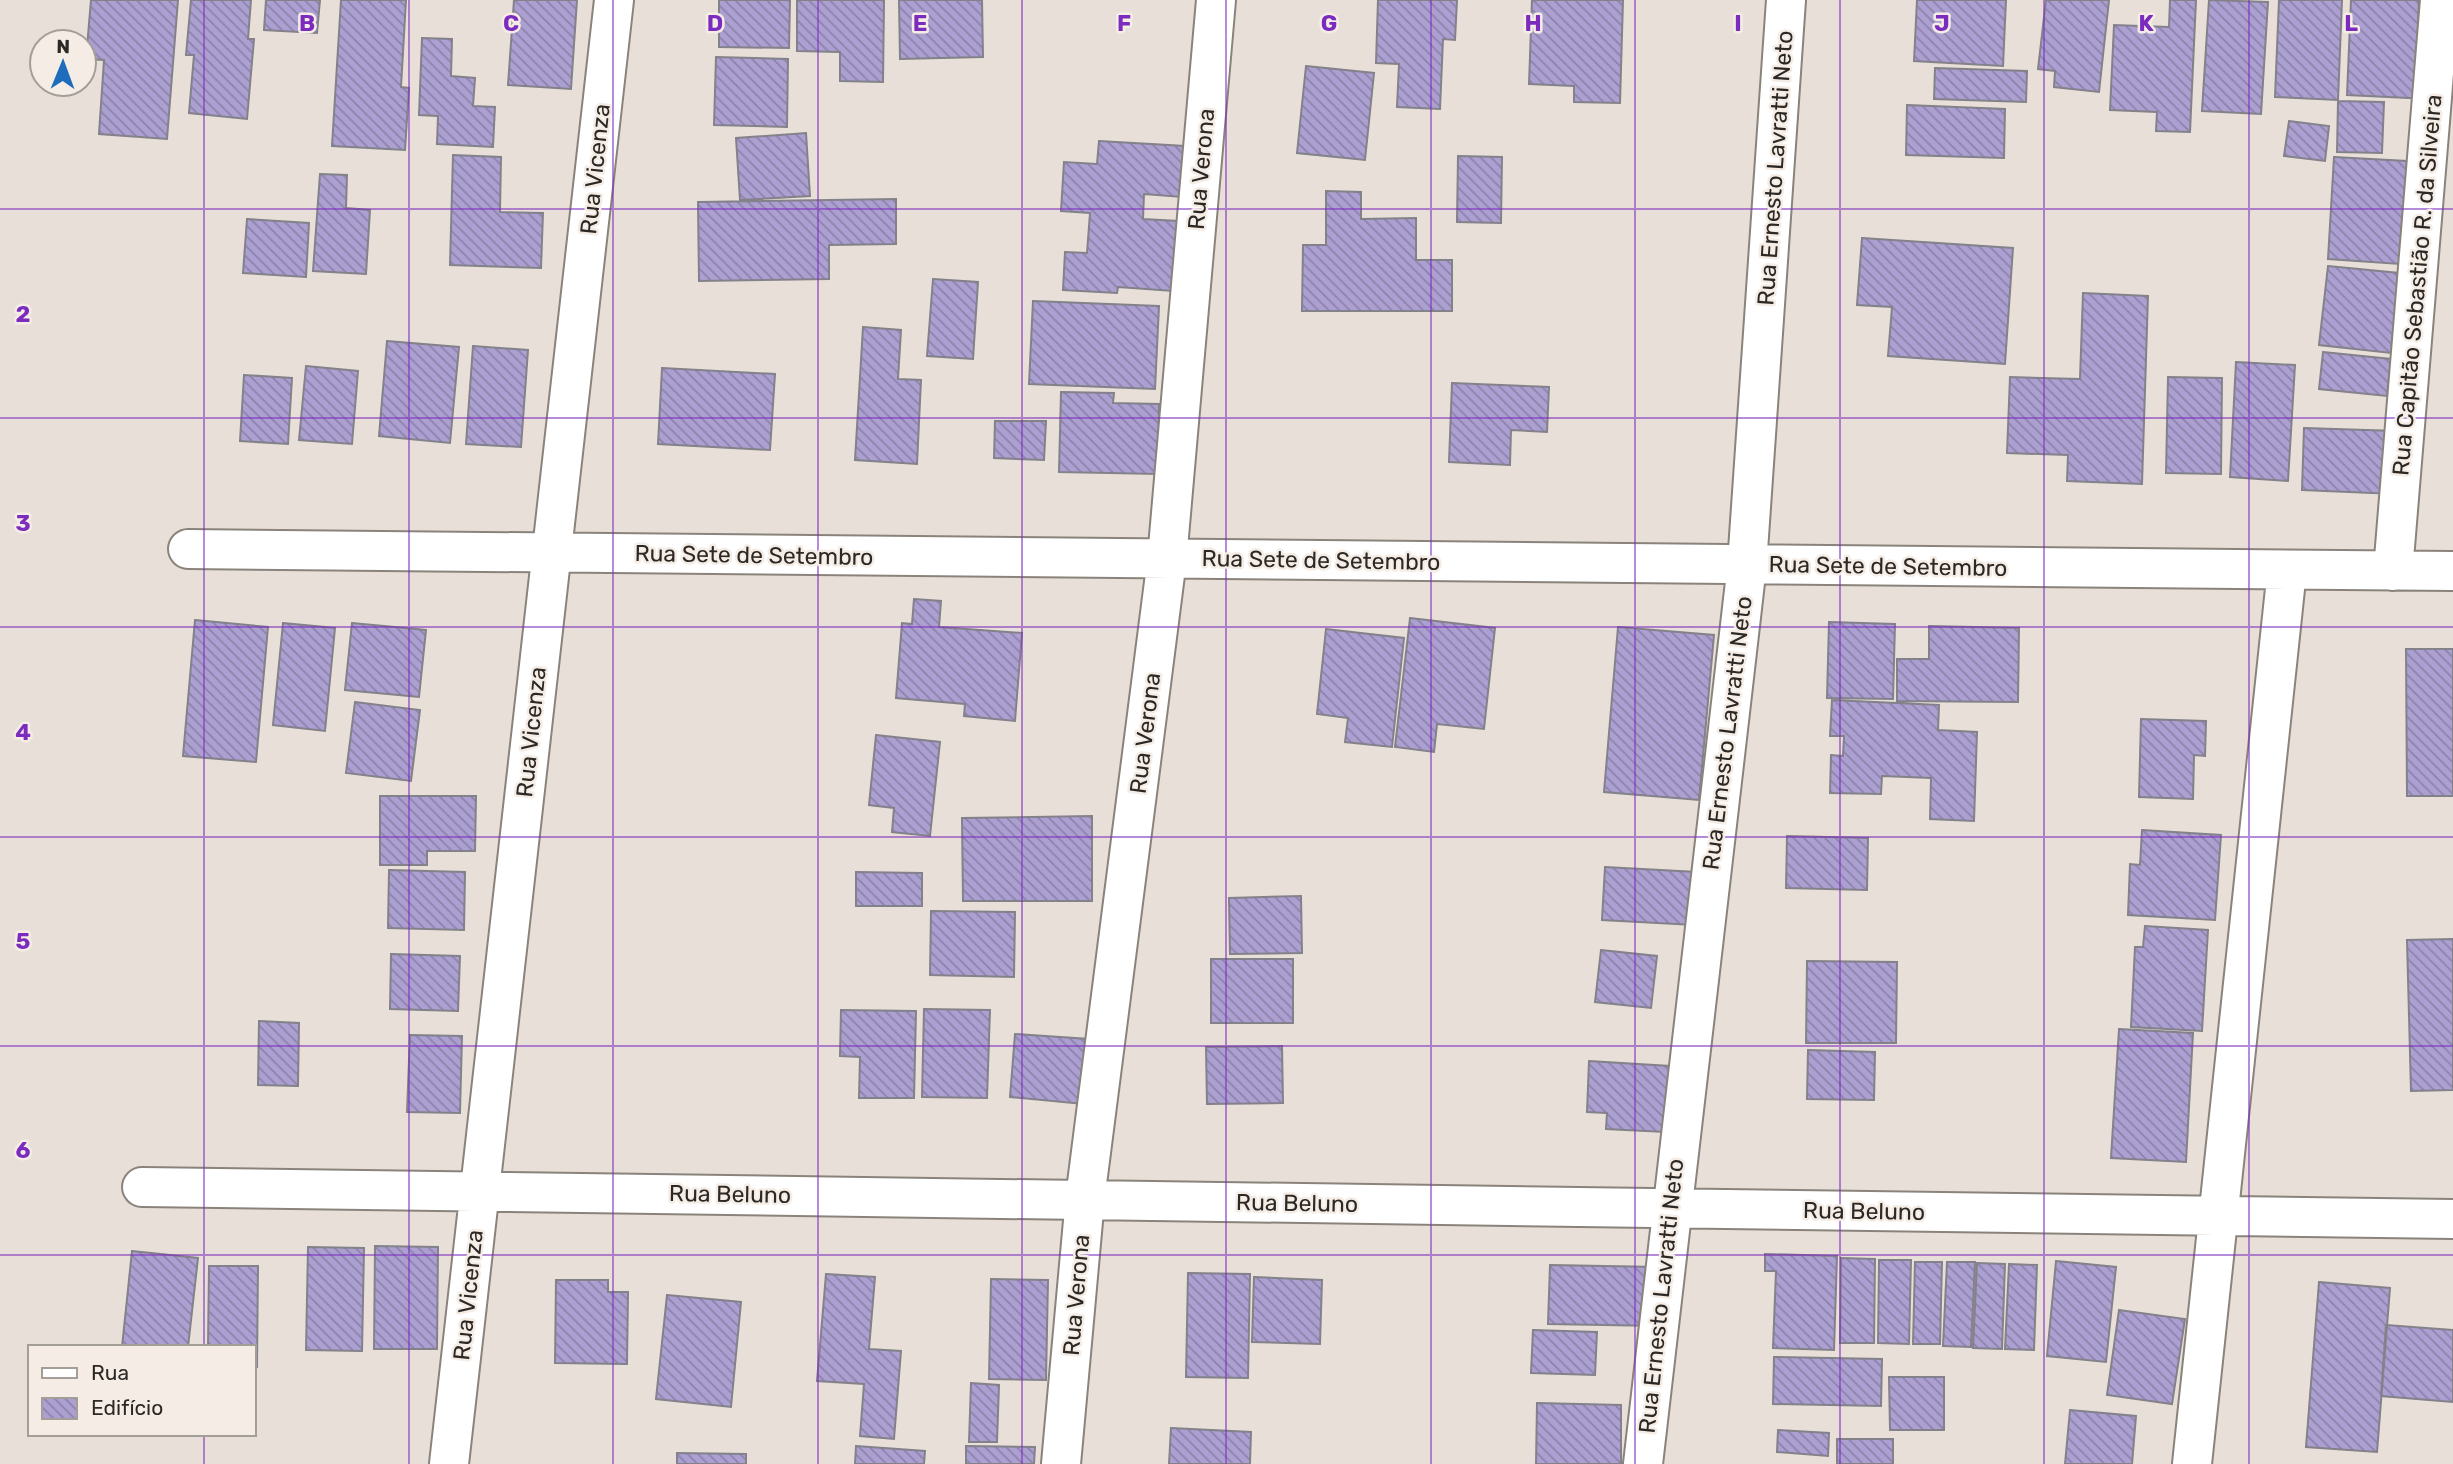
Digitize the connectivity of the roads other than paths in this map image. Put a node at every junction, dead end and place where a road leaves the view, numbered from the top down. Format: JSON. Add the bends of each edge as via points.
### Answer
{"nodes":[{"id":1,"x":614,"y":0,"type":"edge"},
{"id":2,"x":1216,"y":0,"type":"edge"},
{"id":3,"x":1786,"y":0,"type":"edge"},
{"id":4,"x":2440,"y":0,"type":"edge"},
{"id":5,"x":188,"y":550,"type":"dead end"},
{"id":6,"x":552,"y":553,"type":"junction"},
{"id":7,"x":1167,"y":559,"type":"junction"},
{"id":8,"x":1747,"y":565,"type":"junction"},
{"id":9,"x":2287,"y":570,"type":"junction"},
{"id":10,"x":2393,"y":571,"type":"junction"},
{"id":11,"x":2453,"y":571,"type":"edge"},
{"id":12,"x":142,"y":1186,"type":"dead end"},
{"id":13,"x":480,"y":1191,"type":"junction"},
{"id":14,"x":1085,"y":1199,"type":"junction"},
{"id":15,"x":1671,"y":1208,"type":"junction"},
{"id":16,"x":2218,"y":1216,"type":"junction"},
{"id":17,"x":2453,"y":1219,"type":"edge"},
{"id":18,"x":449,"y":1464,"type":"edge"},
{"id":19,"x":1061,"y":1464,"type":"edge"},
{"id":20,"x":1643,"y":1464,"type":"edge"},
{"id":21,"x":2192,"y":1464,"type":"edge"}],
"edges":[{"from":1,"to":6,"type":"street","name":"Rua Vicenza"},
{"from":2,"to":7,"type":"street","name":"Rua Verona"},
{"from":3,"to":8,"type":"street","name":"Rua Ernesto Lavratti Neto"},
{"from":4,"to":10,"type":"street","name":"Rua Capitão Sebastião R. da Silveira"},
{"from":5,"to":6,"type":"street","name":"Rua Sete de Setembro"},
{"from":6,"to":7,"type":"street","name":"Rua Sete de Setembro"},
{"from":6,"to":13,"type":"street","name":"Rua Vicenza"},
{"from":7,"to":8,"type":"street","name":"Rua Sete de Setembro"},
{"from":7,"to":14,"type":"street","name":"Rua Verona"},
{"from":8,"to":9,"type":"street","name":"Rua Sete de Setembro"},
{"from":8,"to":15,"type":"street","name":"Rua Ernesto Lavratti Neto"},
{"from":9,"to":10,"type":"street","name":"Rua Sete de Setembro"},
{"from":9,"to":16,"type":"street"},
{"from":10,"to":11,"type":"street","name":"Rua Sete de Setembro"},
{"from":12,"to":13,"type":"street","name":"Rua Beluno"},
{"from":13,"to":14,"type":"street","name":"Rua Beluno"},
{"from":13,"to":18,"type":"street","name":"Rua Vicenza"},
{"from":14,"to":15,"type":"street","name":"Rua Beluno"},
{"from":14,"to":19,"type":"street","name":"Rua Verona"},
{"from":15,"to":16,"type":"street","name":"Rua Beluno"},
{"from":15,"to":20,"type":"street","name":"Rua Ernesto Lavratti Neto"},
{"from":16,"to":17,"type":"street","name":"Rua Beluno"},
{"from":16,"to":21,"type":"street"}]}
